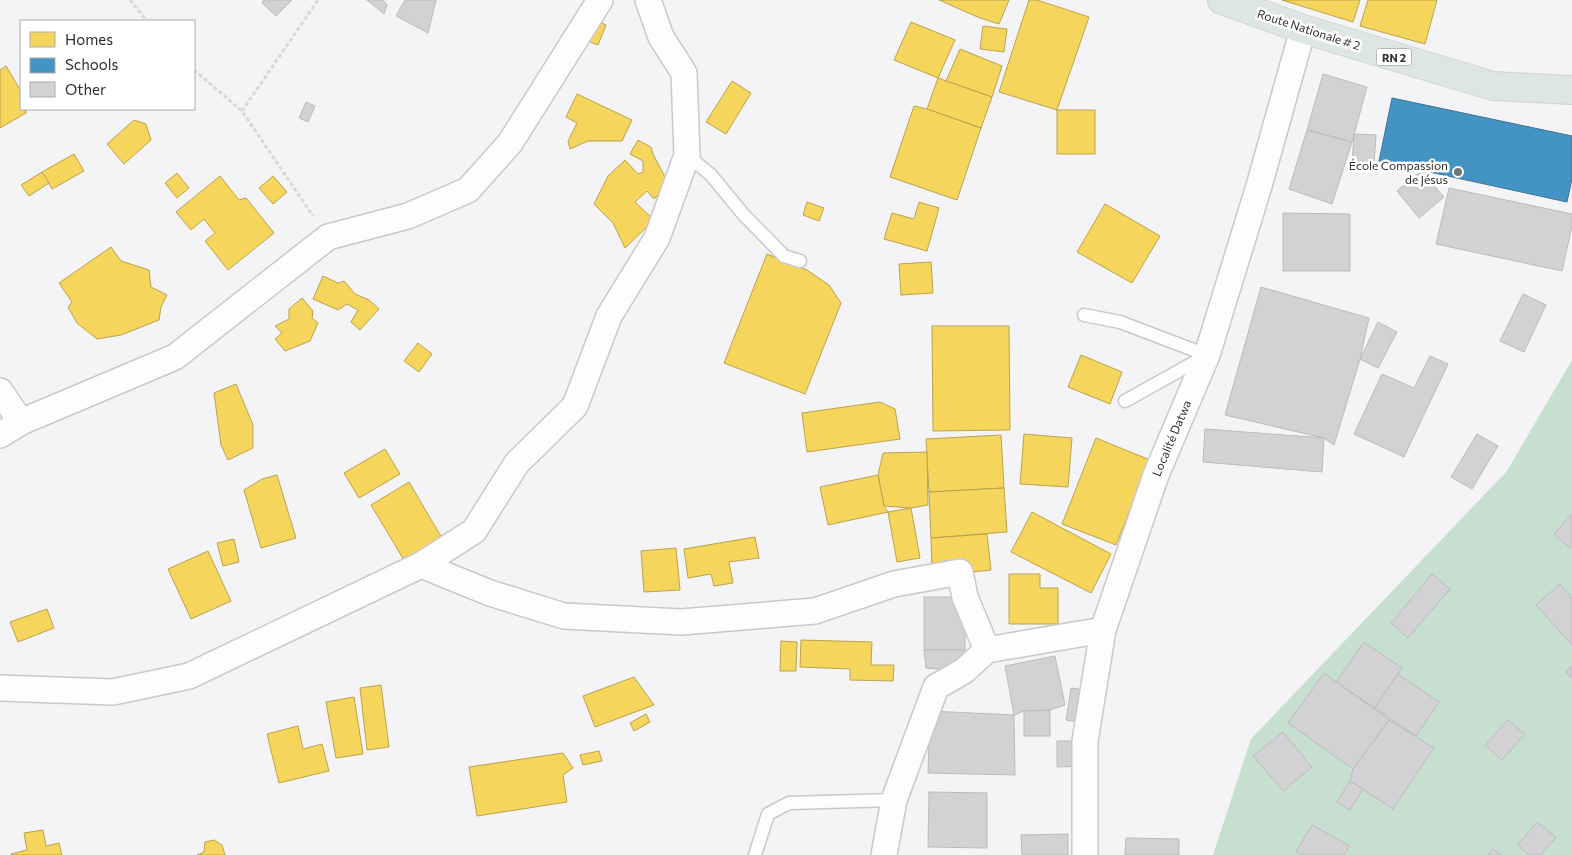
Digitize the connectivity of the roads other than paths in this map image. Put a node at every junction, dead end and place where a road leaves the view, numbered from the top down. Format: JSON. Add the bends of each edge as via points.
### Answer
{"nodes":[{"id":1,"x":600,"y":0,"type":"edge"},
{"id":2,"x":648,"y":0,"type":"edge"},
{"id":3,"x":1222,"y":0,"type":"edge"},
{"id":4,"x":1303,"y":29,"type":"junction"},
{"id":5,"x":1572,"y":90,"type":"edge"},
{"id":6,"x":687,"y":155,"type":"junction"},
{"id":7,"x":800,"y":261,"type":"dead end"},
{"id":8,"x":1084,"y":315,"type":"dead end"},
{"id":9,"x":1207,"y":355,"type":"junction"},
{"id":10,"x":0,"y":391,"type":"edge"},
{"id":11,"x":1125,"y":401,"type":"dead end"},
{"id":12,"x":21,"y":422,"type":"junction"},
{"id":13,"x":0,"y":435,"type":"edge"},
{"id":14,"x":421,"y":565,"type":"junction"},
{"id":15,"x":1103,"y":630,"type":"junction"},
{"id":16,"x":987,"y":650,"type":"junction"},
{"id":17,"x":0,"y":688,"type":"edge"},
{"id":18,"x":894,"y":800,"type":"junction"},
{"id":19,"x":755,"y":855,"type":"edge"},
{"id":20,"x":884,"y":855,"type":"edge"},
{"id":21,"x":1085,"y":855,"type":"edge"}],
"edges":[{"from":1,"to":12,"type":"street","via":[[510,143],[468,190],[408,216],[328,237],[175,358]]},
{"from":2,"to":6,"type":"street","via":[[661,37],[684,73]]},
{"from":3,"to":4,"type":"main road","name":"Route Nationale # 2","number":"RN 2"},
{"from":4,"to":5,"type":"main road","name":"Route Nationale # 2","number":"RN 2","via":[[1492,86]]},
{"from":4,"to":9,"type":"street","name":"Localité Datwa"},
{"from":6,"to":7,"type":"lane","via":[[711,175],[784,256]]},
{"from":6,"to":14,"type":"street","via":[[657,238],[609,316],[575,406],[517,463],[474,531]]},
{"from":8,"to":9,"type":"lane","via":[[1120,322]]},
{"from":9,"to":11,"type":"lane"},
{"from":9,"to":15,"type":"street","name":"Localité Datwa","via":[[1156,475]]},
{"from":10,"to":12,"type":"street"},
{"from":12,"to":13,"type":"street"},
{"from":14,"to":16,"type":"street","via":[[490,593],[564,616],[681,622],[815,611],[894,584],[960,572],[964,597]]},
{"from":14,"to":17,"type":"street","via":[[189,676],[113,692]]},
{"from":15,"to":16,"type":"street"},
{"from":15,"to":21,"type":"street","name":"Localité Datwa","via":[[1085,741]]},
{"from":16,"to":18,"type":"street","via":[[964,670],[936,687]]},
{"from":18,"to":19,"type":"lane","via":[[788,803],[768,814]]},
{"from":18,"to":20,"type":"street"}]}
